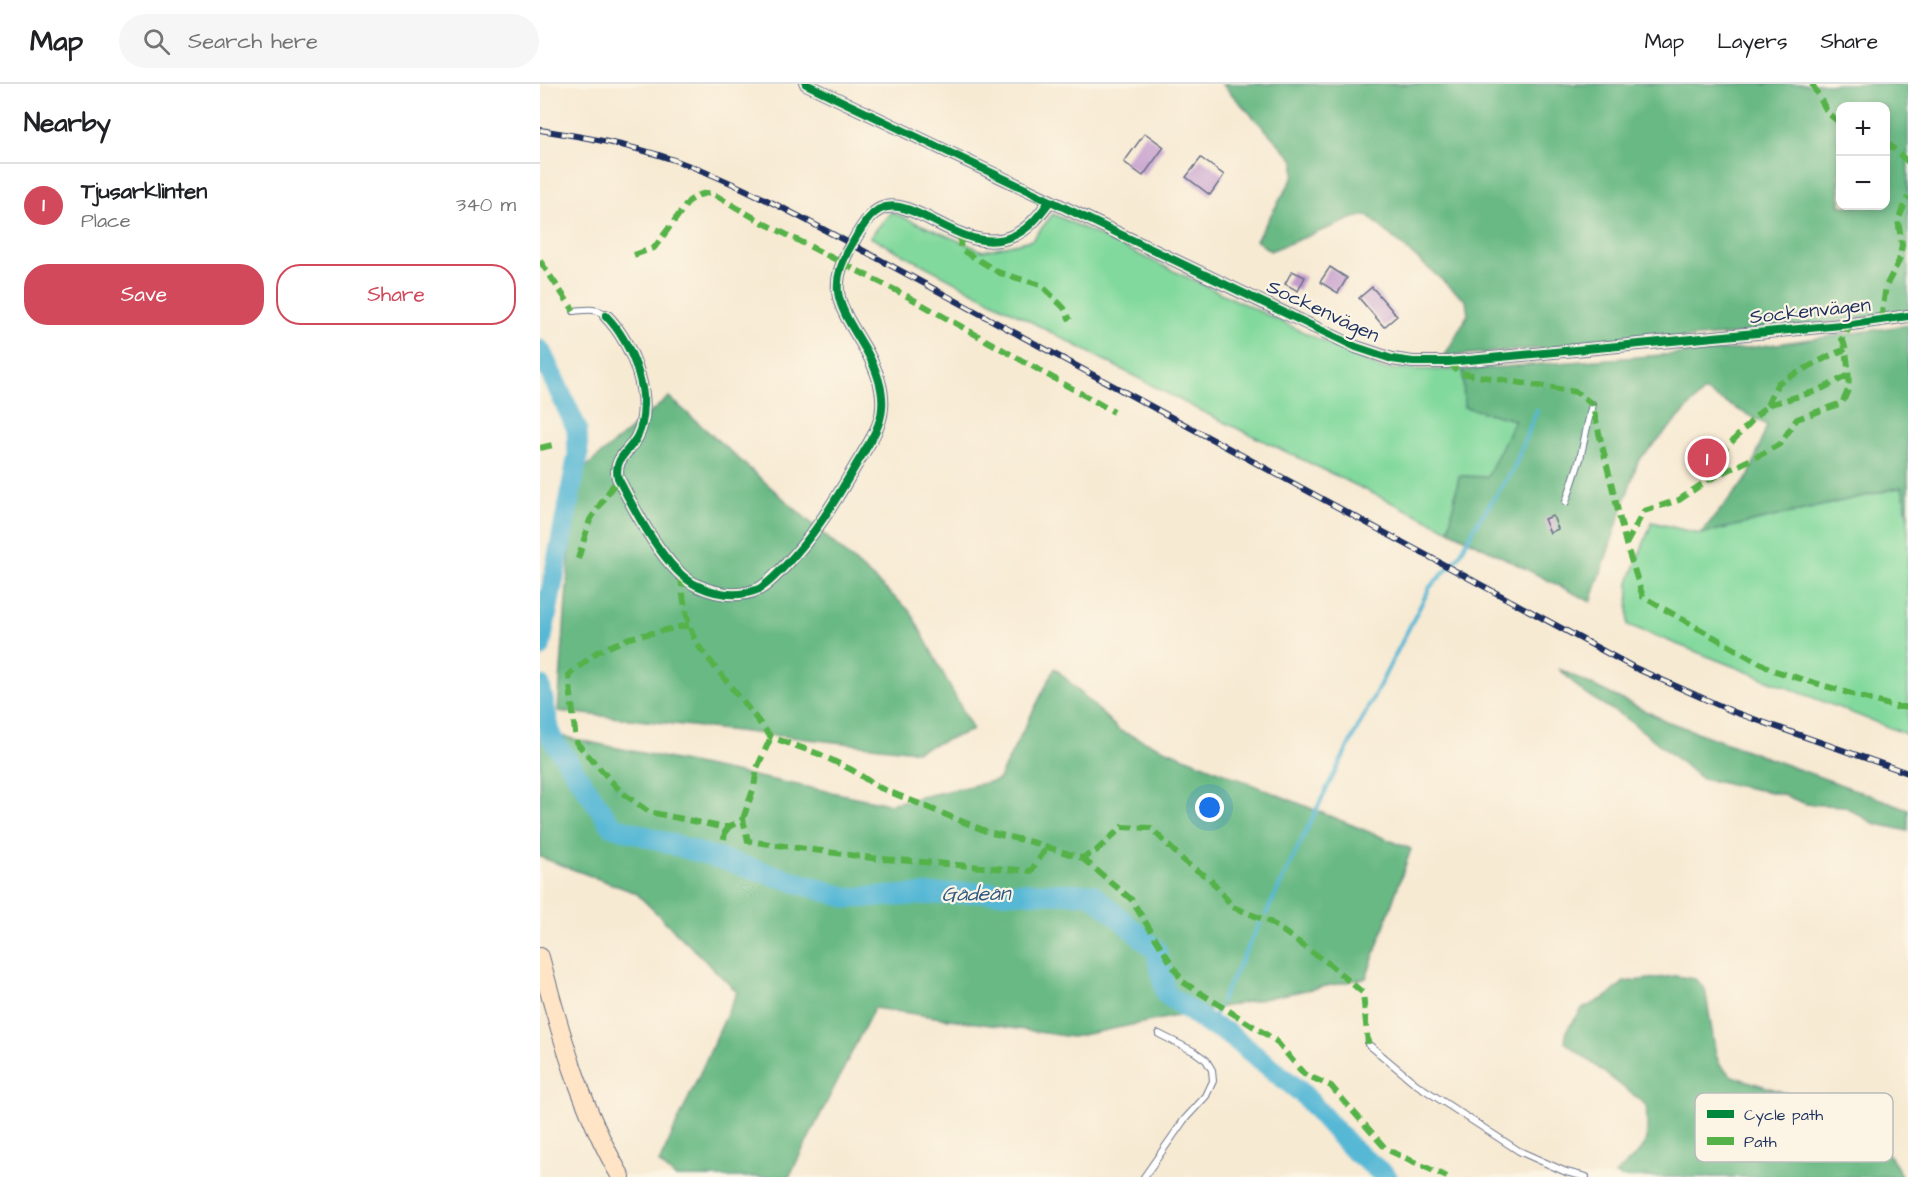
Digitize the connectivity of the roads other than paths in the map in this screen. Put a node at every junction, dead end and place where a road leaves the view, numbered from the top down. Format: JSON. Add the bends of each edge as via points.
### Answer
{"nodes":[{"id":1,"x":806,"y":84,"type":"edge"},
{"id":2,"x":1050,"y":201,"type":"junction"},
{"id":3,"x":574,"y":311,"type":"dead end"},
{"id":4,"x":606,"y":316,"type":"joint"},
{"id":5,"x":1908,"y":316,"type":"edge"},
{"id":6,"x":1592,"y":404,"type":"dead end"},
{"id":7,"x":1566,"y":502,"type":"dead end"},
{"id":8,"x":540,"y":957,"type":"edge"},
{"id":9,"x":1159,"y":1034,"type":"dead end"},
{"id":10,"x":1368,"y":1044,"type":"dead end"},
{"id":11,"x":621,"y":1177,"type":"edge"},
{"id":12,"x":1144,"y":1177,"type":"edge"},
{"id":13,"x":1586,"y":1177,"type":"edge"}],
"edges":[{"from":1,"to":2,"type":"street","name":"Sockenvägen"},
{"from":2,"to":4,"type":"street","via":[[1023,231],[999,241],[972,239],[897,205],[880,207],[868,219],[847,251],[836,285],[845,314],[877,372],[882,389],[881,417],[826,518],[761,588],[742,595],[720,594],[681,575],[654,539],[618,478],[619,460],[641,426],[644,397],[628,350]]},
{"from":2,"to":5,"type":"street","name":"Sockenvägen","via":[[1356,347],[1413,362],[1472,360]]},
{"from":3,"to":4,"type":"lane","via":[[587,309]]},
{"from":6,"to":7,"type":"lane"},
{"from":8,"to":11,"type":"street","via":[[578,1088]]},
{"from":9,"to":12,"type":"lane","via":[[1206,1060],[1213,1081],[1206,1096]]},
{"from":10,"to":13,"type":"lane","via":[[1416,1084],[1519,1151]]}]}
